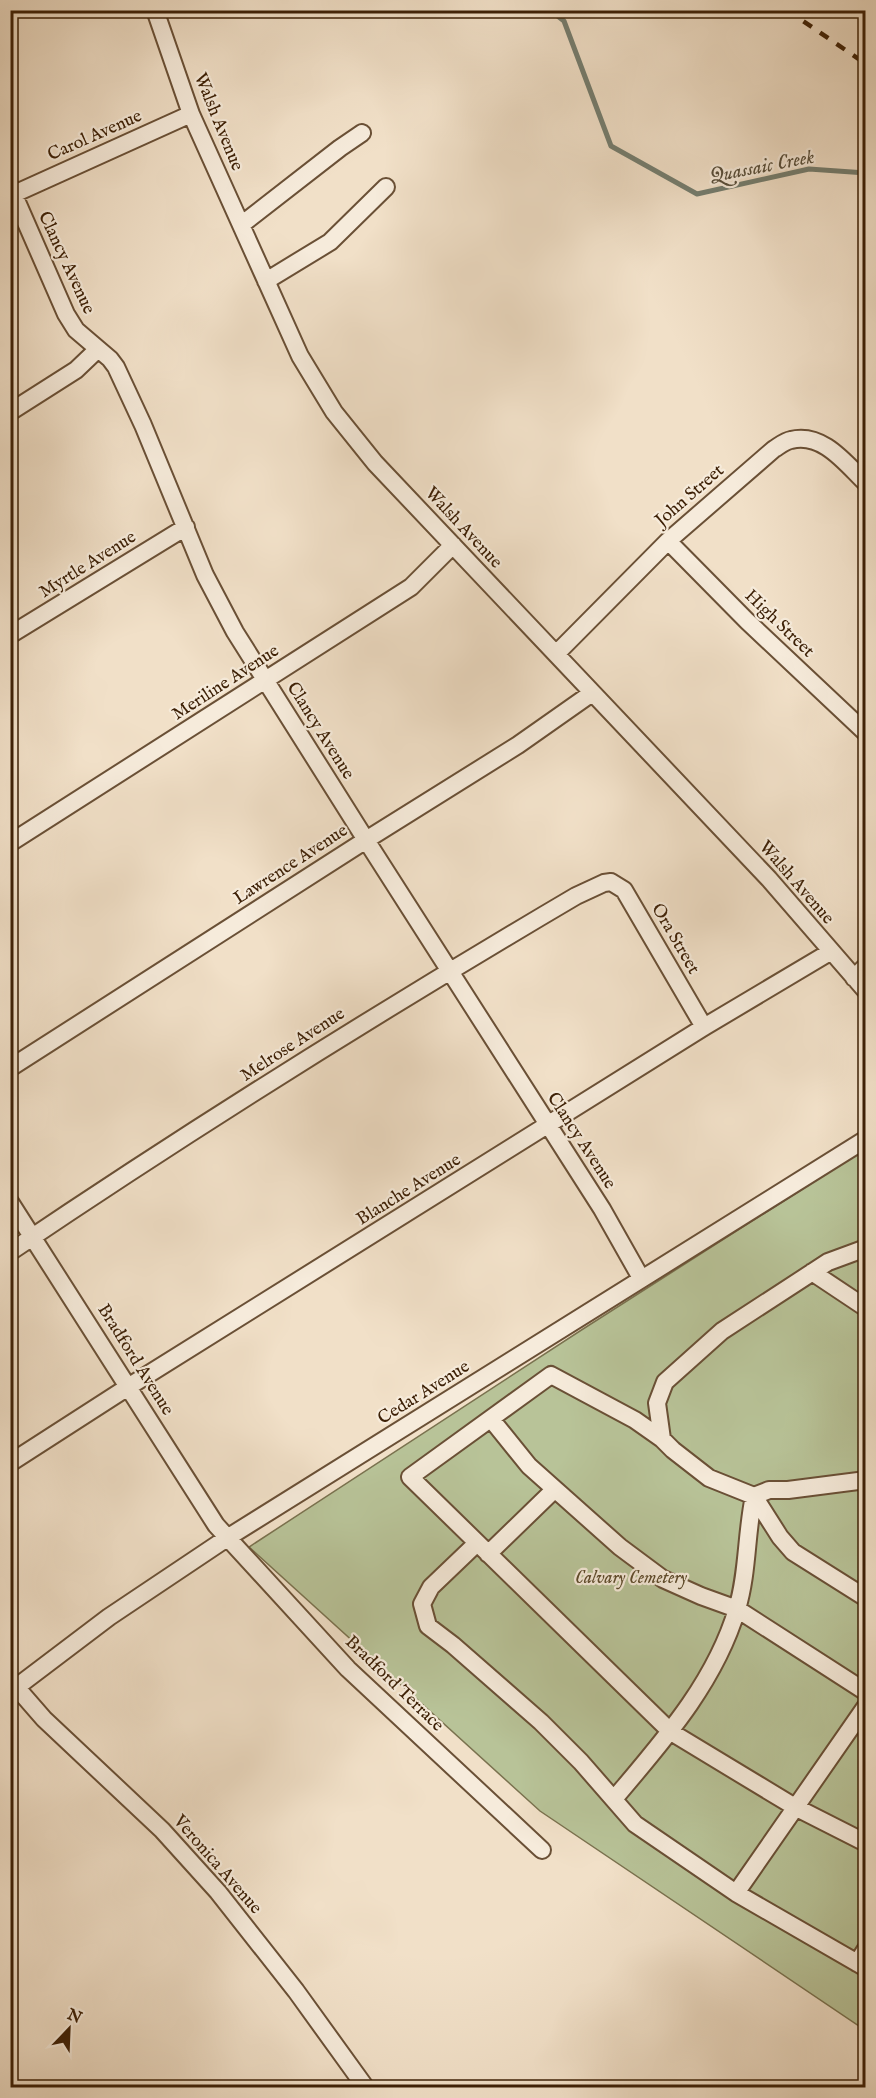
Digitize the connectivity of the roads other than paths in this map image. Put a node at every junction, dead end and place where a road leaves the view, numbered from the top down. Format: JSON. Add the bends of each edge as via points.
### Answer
{"nodes":[{"id":1,"x":155,"y":10,"type":"edge"},
{"id":2,"x":191,"y":114,"type":"junction"},
{"id":3,"x":362,"y":133,"type":"dead end"},
{"id":4,"x":386,"y":187,"type":"dead end"},
{"id":5,"x":12,"y":190,"type":"edge"},
{"id":6,"x":241,"y":225,"type":"junction"},
{"id":7,"x":266,"y":281,"type":"junction"},
{"id":8,"x":98,"y":349,"type":"junction"},
{"id":9,"x":10,"y":412,"type":"edge"},
{"id":10,"x":866,"y":483,"type":"edge"},
{"id":11,"x":186,"y":527,"type":"junction"},
{"id":12,"x":668,"y":540,"type":"junction"},
{"id":13,"x":453,"y":545,"type":"junction"},
{"id":14,"x":10,"y":635,"type":"edge"},
{"id":15,"x":556,"y":654,"type":"junction"},
{"id":16,"x":266,"y":681,"type":"junction"},
{"id":17,"x":592,"y":693,"type":"junction"},
{"id":18,"x":866,"y":733,"type":"edge"},
{"id":19,"x":366,"y":840,"type":"junction"},
{"id":20,"x":10,"y":843,"type":"edge"},
{"id":21,"x":604,"y":882,"type":"joint"},
{"id":22,"x":830,"y":952,"type":"junction"},
{"id":23,"x":449,"y":970,"type":"junction"},
{"id":24,"x":860,"y":972,"type":"edge"},
{"id":25,"x":866,"y":991,"type":"edge"},
{"id":26,"x":704,"y":1027,"type":"junction"},
{"id":27,"x":10,"y":1068,"type":"edge"},
{"id":28,"x":548,"y":1125,"type":"junction"},
{"id":29,"x":866,"y":1139,"type":"edge"},
{"id":30,"x":10,"y":1202,"type":"edge"},
{"id":31,"x":33,"y":1237,"type":"junction"},
{"id":32,"x":866,"y":1248,"type":"edge"},
{"id":33,"x":10,"y":1252,"type":"edge"},
{"id":34,"x":812,"y":1272,"type":"junction"},
{"id":35,"x":641,"y":1278,"type":"junction"},
{"id":36,"x":866,"y":1308,"type":"edge"},
{"id":37,"x":128,"y":1387,"type":"junction"},
{"id":38,"x":491,"y":1419,"type":"junction"},
{"id":39,"x":662,"y":1439,"type":"junction"},
{"id":40,"x":10,"y":1463,"type":"edge"},
{"id":41,"x":866,"y":1480,"type":"edge"},
{"id":42,"x":555,"y":1489,"type":"junction"},
{"id":43,"x":754,"y":1496,"type":"junction"},
{"id":44,"x":227,"y":1538,"type":"junction"},
{"id":45,"x":482,"y":1548,"type":"junction"},
{"id":46,"x":866,"y":1598,"type":"edge"},
{"id":47,"x":737,"y":1609,"type":"junction"},
{"id":48,"x":14,"y":1690,"type":"edge"},
{"id":49,"x":866,"y":1692,"type":"edge"},
{"id":50,"x":866,"y":1706,"type":"edge"},
{"id":51,"x":671,"y":1732,"type":"junction"},
{"id":52,"x":614,"y":1799,"type":"junction"},
{"id":53,"x":795,"y":1807,"type":"junction"},
{"id":54,"x":866,"y":1843,"type":"edge"},
{"id":55,"x":542,"y":1850,"type":"dead end"},
{"id":56,"x":736,"y":1893,"type":"junction"},
{"id":57,"x":863,"y":1960,"type":"edge"},
{"id":58,"x":366,"y":2088,"type":"edge"}],
"edges":[{"from":1,"to":2,"type":"street","name":"Walsh Avenue"},
{"from":2,"to":5,"type":"street","name":"Carol Avenue"},
{"from":2,"to":6,"type":"street","name":"Walsh Avenue"},
{"from":3,"to":6,"type":"street"},
{"from":4,"to":7,"type":"street","via":[[330,242]]},
{"from":5,"to":8,"type":"street","name":"Clancy Avenue","via":[[66,314],[76,330]]},
{"from":6,"to":7,"type":"street","name":"Walsh Avenue"},
{"from":7,"to":13,"type":"street","name":"Walsh Avenue","via":[[300,356],[334,412],[375,463]]},
{"from":8,"to":9,"type":"street","via":[[76,370]]},
{"from":8,"to":11,"type":"street","name":"Clancy Avenue","via":[[116,367]]},
{"from":10,"to":12,"type":"street","name":"John Street","via":[[832,450],[813,440],[790,440],[774,449]]},
{"from":11,"to":14,"type":"street","name":"Myrtle Avenue"},
{"from":11,"to":16,"type":"street","name":"Clancy Avenue","via":[[205,575]]},
{"from":12,"to":15,"type":"street","name":"John Street"},
{"from":12,"to":18,"type":"street","name":"High Street"},
{"from":13,"to":15,"type":"street","name":"Walsh Avenue"},
{"from":13,"to":16,"type":"street","name":"Meriline Avenue","via":[[411,587]]},
{"from":15,"to":17,"type":"street","name":"Walsh Avenue"},
{"from":16,"to":19,"type":"street","name":"Clancy Avenue"},
{"from":16,"to":20,"type":"street","name":"Meriline Avenue"},
{"from":17,"to":19,"type":"street","name":"Lawrence Avenue","via":[[518,745]]},
{"from":17,"to":22,"type":"street","name":"Walsh Avenue","via":[[770,879]]},
{"from":19,"to":23,"type":"street","name":"Clancy Avenue"},
{"from":19,"to":27,"type":"street","name":"Lawrence Avenue"},
{"from":21,"to":23,"type":"street","name":"Melrose Avenue"},
{"from":21,"to":26,"type":"street","name":"Ora Street","via":[[624,890]]},
{"from":22,"to":24,"type":"street","name":"Walsh Avenue"},
{"from":22,"to":26,"type":"street","name":"Blanche Avenue"},
{"from":23,"to":28,"type":"street","name":"Clancy Avenue"},
{"from":23,"to":31,"type":"street","name":"Melrose Avenue"},
{"from":24,"to":25,"type":"street","name":"Walsh Avenue"},
{"from":26,"to":28,"type":"street","name":"Blanche Avenue"},
{"from":28,"to":35,"type":"street","name":"Clancy Avenue"},
{"from":28,"to":37,"type":"street","name":"Blanche Avenue"},
{"from":29,"to":35,"type":"street","name":"Cedar Avenue"},
{"from":30,"to":31,"type":"street","name":"Bradford Avenue"},
{"from":31,"to":33,"type":"street","name":"Melrose Avenue"},
{"from":31,"to":37,"type":"street","name":"Bradford Avenue"},
{"from":32,"to":34,"type":"street"},
{"from":34,"to":36,"type":"street"},
{"from":34,"to":39,"type":"street","via":[[722,1331],[665,1382],[657,1403]]},
{"from":35,"to":44,"type":"street","name":"Cedar Avenue"},
{"from":37,"to":40,"type":"street","name":"Blanche Avenue"},
{"from":37,"to":44,"type":"street","name":"Bradford Avenue"},
{"from":38,"to":39,"type":"street","via":[[551,1375]]},
{"from":38,"to":42,"type":"street","via":[[529,1466]]},
{"from":38,"to":45,"type":"street","via":[[410,1477]]},
{"from":39,"to":43,"type":"street","via":[[709,1478]]},
{"from":41,"to":43,"type":"street","via":[[769,1490]]},
{"from":42,"to":45,"type":"street"},
{"from":42,"to":47,"type":"street","via":[[663,1579]]},
{"from":43,"to":46,"type":"street","via":[[793,1552]]},
{"from":43,"to":47,"type":"street"},
{"from":44,"to":48,"type":"street","name":"Cedar Avenue","via":[[109,1617]]},
{"from":44,"to":55,"type":"street","name":"Bradford Terrace","via":[[348,1669]]},
{"from":45,"to":51,"type":"street"},
{"from":45,"to":52,"type":"street","via":[[431,1587],[422,1604],[428,1626],[541,1722]]},
{"from":47,"to":49,"type":"street"},
{"from":47,"to":51,"type":"street","via":[[723,1648]]},
{"from":48,"to":58,"type":"street","name":"Veronica Avenue","via":[[162,1830],[218,1892]]},
{"from":50,"to":53,"type":"street"},
{"from":51,"to":52,"type":"street"},
{"from":51,"to":53,"type":"street"},
{"from":52,"to":56,"type":"street","via":[[635,1824]]},
{"from":53,"to":54,"type":"street"},
{"from":53,"to":56,"type":"street"},
{"from":56,"to":57,"type":"street"}]}
